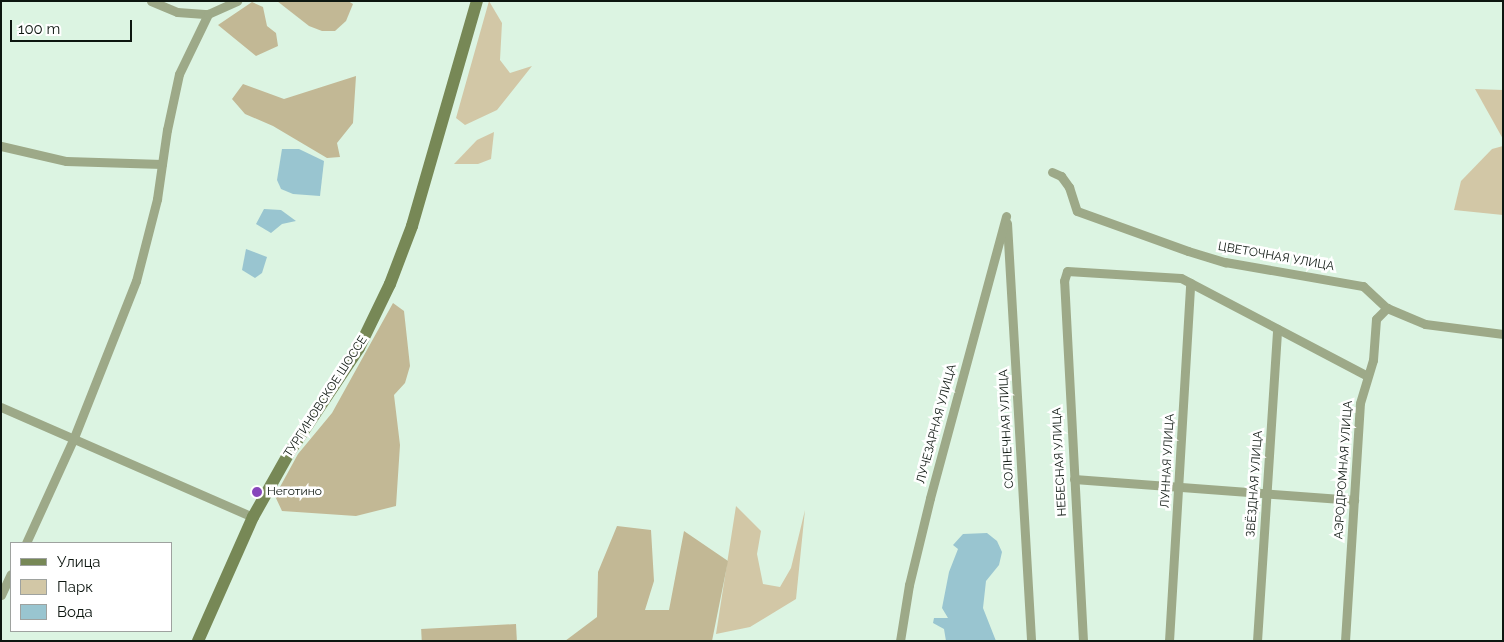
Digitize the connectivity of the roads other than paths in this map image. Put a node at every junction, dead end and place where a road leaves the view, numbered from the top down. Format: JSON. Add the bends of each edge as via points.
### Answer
{"nodes":[{"id":1,"x":151,"y":1,"type":"edge"},
{"id":2,"x":237,"y":1,"type":"edge"},
{"id":3,"x":477,"y":1,"type":"edge"},
{"id":4,"x":208,"y":14,"type":"junction"},
{"id":5,"x":1,"y":146,"type":"edge"},
{"id":6,"x":162,"y":164,"type":"junction"},
{"id":7,"x":1052,"y":172,"type":"dead end"},
{"id":8,"x":1006,"y":216,"type":"joint"},
{"id":9,"x":1190,"y":283,"type":"junction"},
{"id":10,"x":1387,"y":308,"type":"junction"},
{"id":11,"x":1277,"y":330,"type":"junction"},
{"id":12,"x":1503,"y":334,"type":"edge"},
{"id":13,"x":1366,"y":375,"type":"junction"},
{"id":14,"x":1,"y":407,"type":"edge"},
{"id":15,"x":73,"y":440,"type":"junction"},
{"id":16,"x":1074,"y":479,"type":"junction"},
{"id":17,"x":1179,"y":487,"type":"junction"},
{"id":18,"x":1266,"y":494,"type":"junction"},
{"id":19,"x":1354,"y":500,"type":"junction"},
{"id":20,"x":253,"y":517,"type":"junction"},
{"id":21,"x":26,"y":542,"type":"edge"},
{"id":22,"x":10,"y":576,"type":"edge"},
{"id":23,"x":1,"y":595,"type":"edge"},
{"id":24,"x":198,"y":641,"type":"edge"},
{"id":25,"x":900,"y":641,"type":"edge"},
{"id":26,"x":1031,"y":641,"type":"edge"},
{"id":27,"x":1082,"y":641,"type":"edge"},
{"id":28,"x":1169,"y":641,"type":"edge"},
{"id":29,"x":1257,"y":641,"type":"edge"},
{"id":30,"x":1345,"y":641,"type":"edge"}],
"edges":[{"from":1,"to":4,"type":"street","via":[[177,12]]},
{"from":2,"to":4,"type":"street"},
{"from":3,"to":20,"type":"main road","name":"ТУРГИНОВСКОЕ ШОССЕ","via":[[412,226],[393,277],[359,348],[289,453]]},
{"from":4,"to":6,"type":"street","via":[[180,74]]},
{"from":5,"to":6,"type":"street","via":[[66,161]]},
{"from":6,"to":15,"type":"street","via":[[136,280]]},
{"from":7,"to":10,"type":"street","name":"ЦВЕТОЧНАЯ УЛИЦА","via":[[1061,176],[1069,187],[1077,211],[1226,262],[1363,286]]},
{"from":8,"to":25,"type":"street","name":"ЛУЧЕЗАРНАЯ УЛИЦА","via":[[930,498],[909,585]]},
{"from":8,"to":26,"type":"street","name":"СОЛНЕЧНАЯ УЛИЦА"},
{"from":9,"to":11,"type":"street"},
{"from":9,"to":16,"type":"street","name":"НЕБЕСНАЯ УЛИЦА","via":[[1181,278],[1072,269],[1064,274]]},
{"from":9,"to":17,"type":"street","name":"ЛУННАЯ УЛИЦА"},
{"from":10,"to":12,"type":"street","name":"ЦВЕТОЧНАЯ УЛИЦА","via":[[1425,324]]},
{"from":10,"to":13,"type":"street","name":"АЭРОДРОМНАЯ УЛИЦА","via":[[1376,319],[1373,360]]},
{"from":11,"to":13,"type":"street"},
{"from":11,"to":18,"type":"street","name":"ЗВЁЗДНАЯ УЛИЦА"},
{"from":13,"to":19,"type":"street","name":"АЭРОДРОМНАЯ УЛИЦА","via":[[1360,403]]},
{"from":14,"to":15,"type":"street"},
{"from":15,"to":20,"type":"street"},
{"from":15,"to":21,"type":"street"},
{"from":16,"to":17,"type":"street"},
{"from":16,"to":27,"type":"street","name":"НЕБЕСНАЯ УЛИЦА"},
{"from":17,"to":18,"type":"street"},
{"from":17,"to":28,"type":"street","name":"ЛУННАЯ УЛИЦА"},
{"from":18,"to":19,"type":"street"},
{"from":18,"to":29,"type":"street","name":"ЗВЁЗДНАЯ УЛИЦА"},
{"from":19,"to":30,"type":"street","name":"АЭРОДРОМНАЯ УЛИЦА"},
{"from":20,"to":24,"type":"main road","name":"ТУРГИНОВСКОЕ ШОССЕ"},
{"from":22,"to":23,"type":"street"}]}
